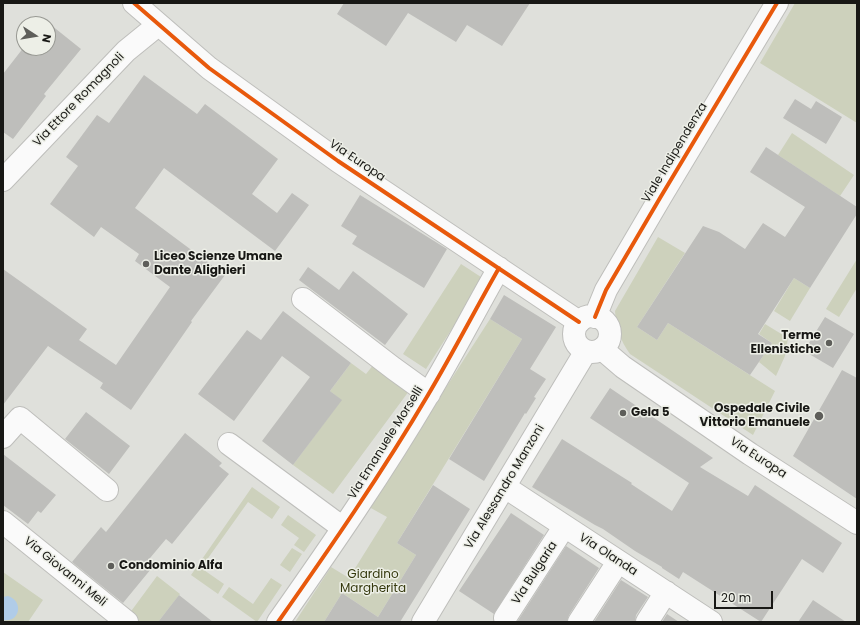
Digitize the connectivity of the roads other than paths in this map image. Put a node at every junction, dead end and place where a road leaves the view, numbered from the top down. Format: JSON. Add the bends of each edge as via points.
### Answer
{"nodes":[{"id":1,"x":134,"y":3,"type":"edge"},
{"id":2,"x":777,"y":3,"type":"edge"},
{"id":3,"x":158,"y":25,"type":"junction"},
{"id":4,"x":4,"y":176,"type":"edge"},
{"id":5,"x":499,"y":268,"type":"junction"},
{"id":6,"x":303,"y":299,"type":"dead end"},
{"id":7,"x":587,"y":319,"type":"junction"},
{"id":8,"x":594,"y":350,"type":"junction"},
{"id":9,"x":428,"y":394,"type":"junction"},
{"id":10,"x":3,"y":437,"type":"edge"},
{"id":11,"x":229,"y":444,"type":"dead end"},
{"id":12,"x":505,"y":487,"type":"junction"},
{"id":13,"x":107,"y":490,"type":"dead end"},
{"id":14,"x":3,"y":522,"type":"edge"},
{"id":15,"x":857,"y":523,"type":"edge"},
{"id":16,"x":564,"y":527,"type":"junction"},
{"id":17,"x":343,"y":528,"type":"junction"},
{"id":18,"x":618,"y":562,"type":"junction"},
{"id":19,"x":666,"y":592,"type":"junction"},
{"id":20,"x":505,"y":618,"type":"dead end"},
{"id":21,"x":127,"y":622,"type":"edge"},
{"id":22,"x":278,"y":622,"type":"edge"},
{"id":23,"x":423,"y":622,"type":"edge"},
{"id":24,"x":579,"y":622,"type":"edge"},
{"id":25,"x":647,"y":622,"type":"edge"},
{"id":26,"x":711,"y":622,"type":"edge"}],
"edges":[{"from":1,"to":3,"type":"street","name":"Via Europa"},
{"from":2,"to":7,"type":"street","name":"Viale Indipendenza"},
{"from":3,"to":4,"type":"street","name":"Via Ettore Romagnoli","via":[[126,51]]},
{"from":3,"to":5,"type":"street","name":"Via Europa","via":[[209,68],[338,161]]},
{"from":5,"to":7,"type":"street","name":"Via Europa"},
{"from":5,"to":9,"type":"street","name":"Via Emanuele Morselli"},
{"from":6,"to":9,"type":"street"},
{"from":7,"to":8,"type":"street","via":[[574,333],[575,339],[577,344]]},
{"from":7,"to":8,"type":"street","via":[[603,320],[608,326],[608,343]]},
{"from":8,"to":12,"type":"street","name":"Via Alessandro Manzoni"},
{"from":8,"to":15,"type":"street","name":"Via Europa"},
{"from":9,"to":17,"type":"street","name":"Via Emanuele Morselli","via":[[362,502]]},
{"from":10,"to":13,"type":"street","via":[[20,418]]},
{"from":11,"to":17,"type":"street"},
{"from":12,"to":16,"type":"street","name":"Via Olanda"},
{"from":12,"to":23,"type":"street","name":"Via Alessandro Manzoni"},
{"from":14,"to":21,"type":"street","name":"Via Giovanni Meli"},
{"from":16,"to":18,"type":"street","name":"Via Olanda"},
{"from":16,"to":20,"type":"street","name":"Via Bulgaria"},
{"from":17,"to":22,"type":"street","name":"Via Emanuele Morselli"},
{"from":18,"to":19,"type":"street","name":"Via Olanda"},
{"from":18,"to":24,"type":"street"},
{"from":19,"to":25,"type":"street"},
{"from":19,"to":26,"type":"street","name":"Via Olanda"}]}
